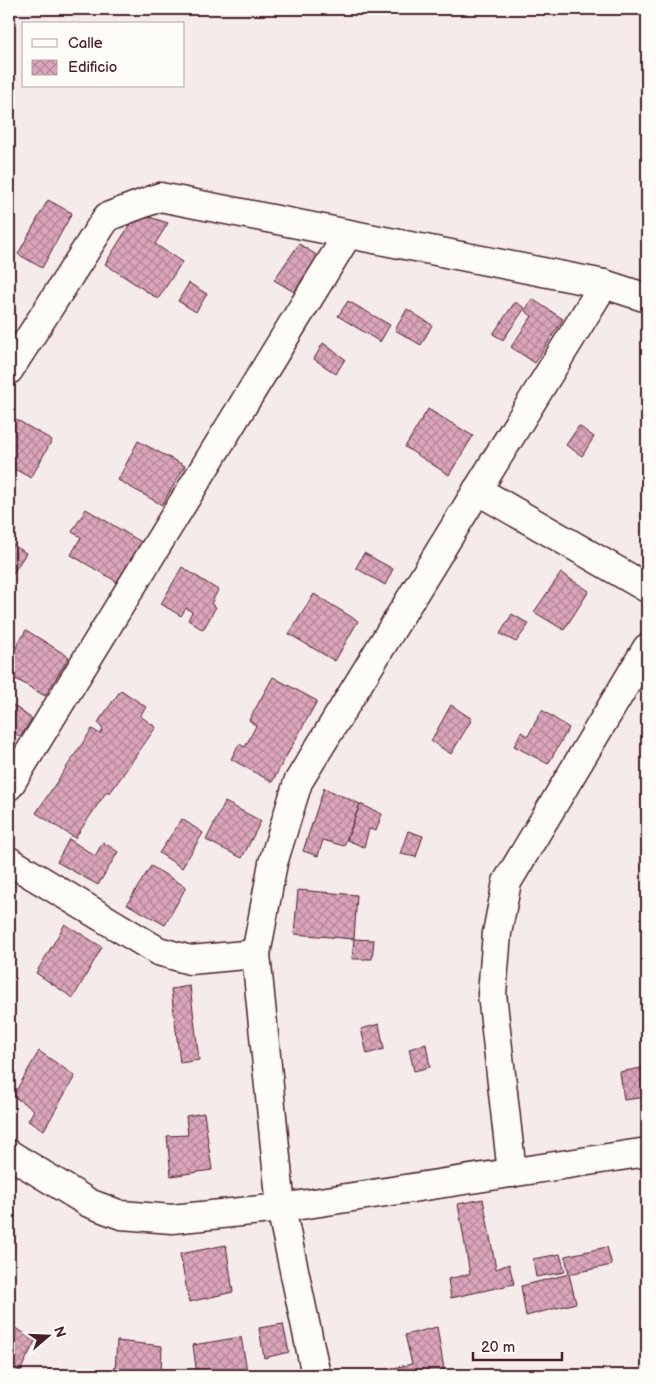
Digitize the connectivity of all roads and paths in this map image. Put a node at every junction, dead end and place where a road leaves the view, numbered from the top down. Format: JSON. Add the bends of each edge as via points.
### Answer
{"nodes":[{"id":1,"x":348,"y":234,"type":"junction"},
{"id":2,"x":604,"y":284,"type":"junction"},
{"id":3,"x":647,"y":298,"type":"edge"},
{"id":4,"x":9,"y":370,"type":"edge"},
{"id":5,"x":478,"y":490,"type":"junction"},
{"id":6,"x":647,"y":588,"type":"edge"},
{"id":7,"x":647,"y":648,"type":"edge"},
{"id":8,"x":9,"y":786,"type":"edge"},
{"id":9,"x":9,"y":861,"type":"edge"},
{"id":10,"x":256,"y":954,"type":"junction"},
{"id":11,"x":647,"y":1152,"type":"edge"},
{"id":12,"x":9,"y":1154,"type":"edge"},
{"id":13,"x":512,"y":1173,"type":"junction"},
{"id":14,"x":280,"y":1208,"type":"junction"},
{"id":15,"x":316,"y":1375,"type":"edge"}],
"edges":[{"from":1,"to":2,"type":"street"},
{"from":1,"to":4,"type":"street","via":[[160,197],[107,217]]},
{"from":1,"to":8,"type":"street"},
{"from":2,"to":3,"type":"street"},
{"from":2,"to":5,"type":"street"},
{"from":5,"to":6,"type":"street"},
{"from":5,"to":10,"type":"street","via":[[298,782],[273,863]]},
{"from":7,"to":13,"type":"street","via":[[507,882],[496,933],[492,994]]},
{"from":9,"to":10,"type":"street","via":[[158,951],[190,960]]},
{"from":10,"to":14,"type":"street"},
{"from":11,"to":13,"type":"street"},
{"from":12,"to":14,"type":"street","via":[[89,1203],[121,1215],[172,1219]]},
{"from":13,"to":14,"type":"street"},
{"from":14,"to":15,"type":"street"}]}
